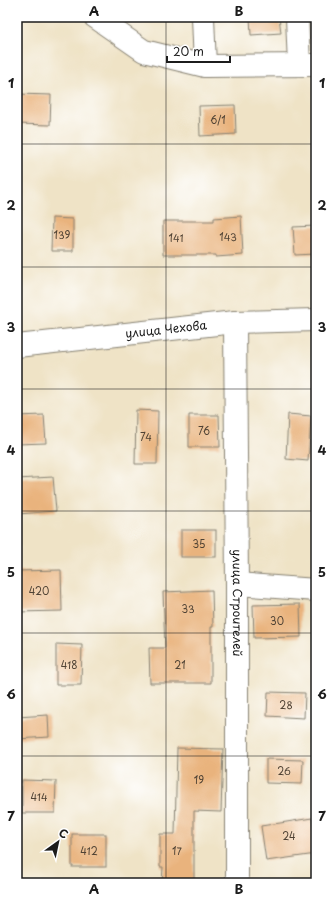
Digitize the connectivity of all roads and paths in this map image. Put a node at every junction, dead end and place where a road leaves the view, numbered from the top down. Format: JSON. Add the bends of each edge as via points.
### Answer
{"nodes":[{"id":1,"x":94,"y":17,"type":"edge"},
{"id":2,"x":202,"y":17,"type":"edge"},
{"id":3,"x":296,"y":17,"type":"edge"},
{"id":4,"x":308,"y":65,"type":"edge"},
{"id":5,"x":205,"y":66,"type":"junction"},
{"id":6,"x":316,"y":320,"type":"edge"},
{"id":7,"x":235,"y":322,"type":"junction"},
{"id":8,"x":17,"y":346,"type":"edge"},
{"id":9,"x":237,"y":584,"type":"junction"},
{"id":10,"x":316,"y":590,"type":"edge"},
{"id":11,"x":237,"y":883,"type":"edge"}],
"edges":[{"from":1,"to":5,"type":"street","via":[[144,51]]},
{"from":2,"to":5,"type":"street"},
{"from":3,"to":4,"type":"street"},
{"from":4,"to":5,"type":"street"},
{"from":6,"to":7,"type":"street","name":"улица Чехова"},
{"from":7,"to":8,"type":"street","name":"улица Чехова"},
{"from":7,"to":9,"type":"street","name":"улица Строителей"},
{"from":9,"to":10,"type":"street"},
{"from":9,"to":11,"type":"street","name":"улица Строителей"}]}
